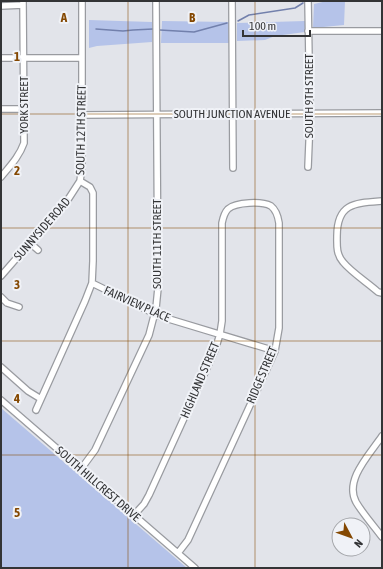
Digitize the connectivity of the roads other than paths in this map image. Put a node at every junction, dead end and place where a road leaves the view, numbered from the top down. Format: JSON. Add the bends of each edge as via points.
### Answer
{"nodes":[{"id":1,"x":82,"y":1,"type":"edge"},
{"id":2,"x":156,"y":1,"type":"edge"},
{"id":3,"x":232,"y":1,"type":"edge"},
{"id":4,"x":308,"y":1,"type":"edge"},
{"id":5,"x":23,"y":3,"type":"edge"},
{"id":6,"x":1,"y":6,"type":"edge"},
{"id":7,"x":308,"y":30,"type":"junction"},
{"id":8,"x":382,"y":31,"type":"edge"},
{"id":9,"x":1,"y":58,"type":"edge"},
{"id":10,"x":24,"y":58,"type":"junction"},
{"id":11,"x":82,"y":58,"type":"junction"},
{"id":12,"x":1,"y":109,"type":"edge"},
{"id":13,"x":24,"y":109,"type":"junction"},
{"id":14,"x":233,"y":114,"type":"junction"},
{"id":15,"x":310,"y":114,"type":"junction"},
{"id":16,"x":382,"y":114,"type":"edge"},
{"id":17,"x":82,"y":115,"type":"junction"},
{"id":18,"x":157,"y":115,"type":"junction"},
{"id":19,"x":308,"y":167,"type":"dead end"},
{"id":20,"x":233,"y":168,"type":"dead end"},
{"id":21,"x":1,"y":177,"type":"edge"},
{"id":22,"x":80,"y":181,"type":"junction"},
{"id":23,"x":382,"y":201,"type":"edge"},
{"id":24,"x":249,"y":203,"type":"joint"},
{"id":25,"x":30,"y":243,"type":"junction"},
{"id":26,"x":38,"y":250,"type":"dead end"},
{"id":27,"x":1,"y":276,"type":"edge"},
{"id":28,"x":92,"y":283,"type":"junction"},
{"id":29,"x":382,"y":293,"type":"edge"},
{"id":30,"x":1,"y":298,"type":"edge"},
{"id":31,"x":19,"y":307,"type":"dead end"},
{"id":32,"x":155,"y":314,"type":"junction"},
{"id":33,"x":220,"y":334,"type":"junction"},
{"id":34,"x":275,"y":351,"type":"junction"},
{"id":35,"x":1,"y":367,"type":"edge"},
{"id":36,"x":41,"y":399,"type":"junction"},
{"id":37,"x":1,"y":400,"type":"edge"},
{"id":38,"x":36,"y":410,"type":"dead end"},
{"id":39,"x":382,"y":436,"type":"edge"},
{"id":40,"x":81,"y":469,"type":"junction"},
{"id":41,"x":134,"y":515,"type":"junction"},
{"id":42,"x":382,"y":537,"type":"edge"},
{"id":43,"x":178,"y":553,"type":"junction"},
{"id":44,"x":195,"y":568,"type":"edge"}],
"edges":[{"from":1,"to":11,"type":"street","name":"SOUTH 12TH STREET"},
{"from":2,"to":18,"type":"street","name":"SOUTH 11TH STREET"},
{"from":3,"to":14,"type":"street"},
{"from":4,"to":7,"type":"street","name":"SOUTH 9TH STREET"},
{"from":5,"to":6,"type":"street"},
{"from":5,"to":10,"type":"street","name":"YORK STREET"},
{"from":7,"to":8,"type":"street"},
{"from":7,"to":15,"type":"street","name":"SOUTH 9TH STREET"},
{"from":9,"to":10,"type":"street"},
{"from":10,"to":11,"type":"street"},
{"from":10,"to":13,"type":"street","name":"YORK STREET"},
{"from":11,"to":17,"type":"street","name":"SOUTH 12TH STREET"},
{"from":12,"to":13,"type":"street"},
{"from":13,"to":21,"type":"street","name":"YORK STREET","via":[[24,143],[16,160]]},
{"from":14,"to":15,"type":"street","name":"SOUTH JUNCTION AVENUE"},
{"from":14,"to":18,"type":"street","name":"SOUTH JUNCTION AVENUE"},
{"from":14,"to":20,"type":"street"},
{"from":15,"to":16,"type":"street","name":"SOUTH JUNCTION AVENUE"},
{"from":15,"to":19,"type":"street","name":"SOUTH 9TH STREET"},
{"from":17,"to":18,"type":"street","name":"SOUTH JUNCTION AVENUE"},
{"from":17,"to":22,"type":"street","name":"SOUTH 12TH STREET"},
{"from":18,"to":32,"type":"street","name":"SOUTH 11TH STREET","via":[[158,288]]},
{"from":22,"to":25,"type":"street","name":"SUNNYSIDE ROAD","via":[[69,198]]},
{"from":22,"to":28,"type":"street","name":"SOUTH 12TH STREET","via":[[90,187],[93,193]]},
{"from":23,"to":29,"type":"street","via":[[358,202],[348,206],[340,214],[337,224],[337,249],[343,262]]},
{"from":24,"to":33,"type":"street","name":"HIGHLAND STREET","via":[[232,206],[222,223]]},
{"from":24,"to":34,"type":"street","name":"RIDGE STREET","via":[[269,205],[275,211],[279,223],[279,328]]},
{"from":25,"to":26,"type":"street"},
{"from":25,"to":27,"type":"street","name":"SUNNYSIDE ROAD"},
{"from":28,"to":32,"type":"street","name":"FAIRVIEW PLACE"},
{"from":28,"to":36,"type":"street","name":"SOUTH 12TH STREET"},
{"from":30,"to":31,"type":"street"},
{"from":32,"to":33,"type":"street","name":"FAIRVIEW PLACE"},
{"from":32,"to":40,"type":"street","name":"SOUTH 11TH STREET","via":[[149,335],[95,450]]},
{"from":33,"to":34,"type":"street","name":"FAIRVIEW PLACE"},
{"from":33,"to":41,"type":"street","name":"HIGHLAND STREET","via":[[149,495]]},
{"from":34,"to":43,"type":"street","name":"RIDGE STREET","via":[[188,540]]},
{"from":35,"to":36,"type":"street"},
{"from":36,"to":38,"type":"street","name":"SOUTH 12TH STREET"},
{"from":37,"to":40,"type":"street","name":"SOUTH HILLCREST DRIVE"},
{"from":39,"to":42,"type":"street","via":[[357,472],[353,488],[356,502]]},
{"from":40,"to":41,"type":"street","name":"SOUTH HILLCREST DRIVE"},
{"from":41,"to":43,"type":"street","name":"SOUTH HILLCREST DRIVE"},
{"from":43,"to":44,"type":"street","name":"SOUTH HILLCREST DRIVE"}]}
